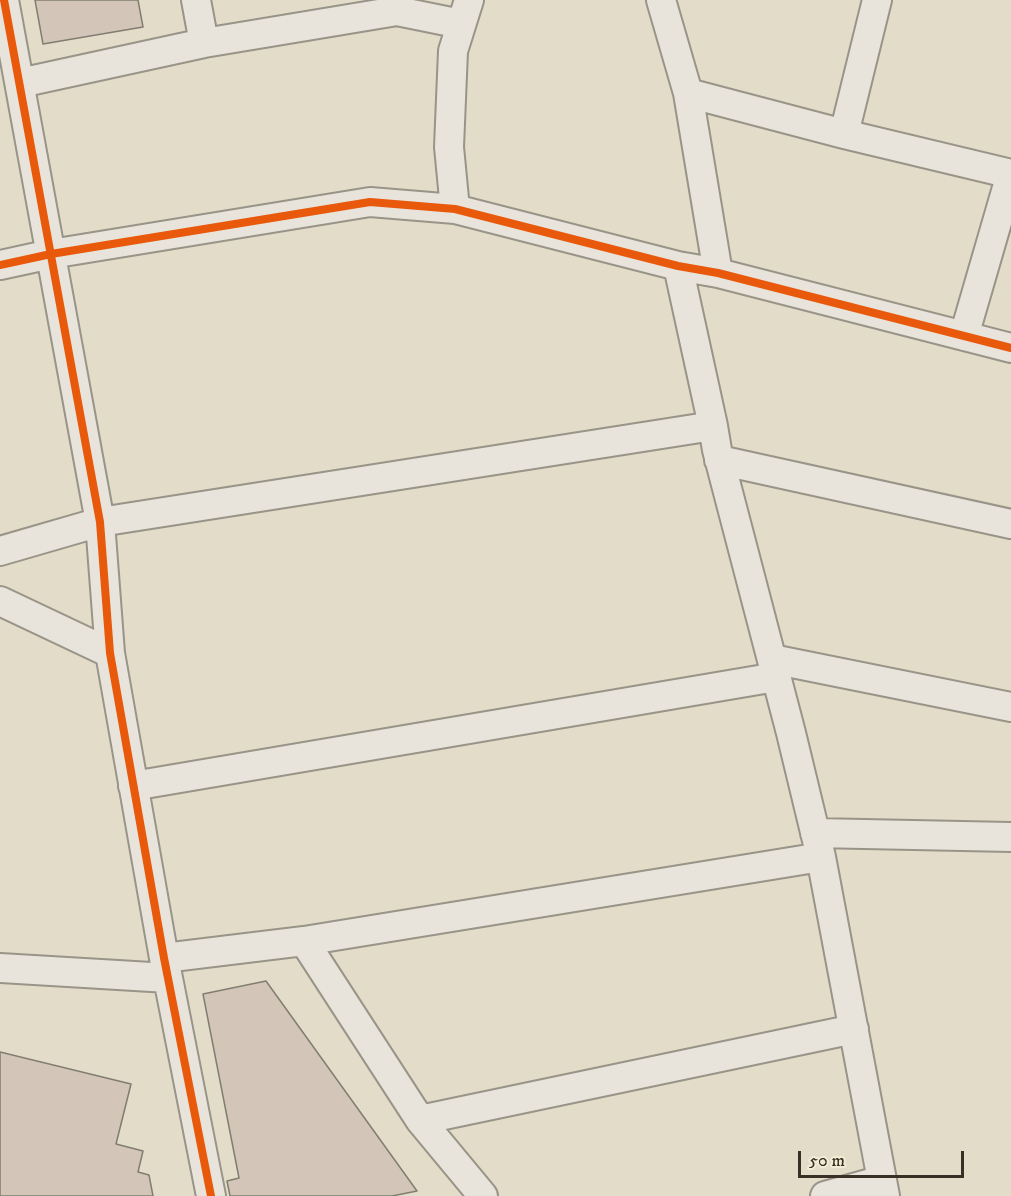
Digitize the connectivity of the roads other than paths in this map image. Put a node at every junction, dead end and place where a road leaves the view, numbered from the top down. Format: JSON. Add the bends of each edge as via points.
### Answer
{"nodes":[{"id":1,"x":4,"y":0,"type":"edge"},
{"id":2,"x":196,"y":0,"type":"edge"},
{"id":3,"x":349,"y":0,"type":"edge"},
{"id":4,"x":661,"y":0,"type":"edge"},
{"id":5,"x":877,"y":0,"type":"edge"},
{"id":6,"x":397,"y":11,"type":"junction"},
{"id":7,"x":465,"y":12,"type":"edge"},
{"id":8,"x":204,"y":43,"type":"junction"},
{"id":9,"x":20,"y":83,"type":"junction"},
{"id":10,"x":688,"y":93,"type":"junction"},
{"id":11,"x":844,"y":134,"type":"junction"},
{"id":12,"x":1011,"y":174,"type":"edge"},
{"id":13,"x":455,"y":209,"type":"junction"},
{"id":14,"x":51,"y":254,"type":"junction"},
{"id":15,"x":0,"y":265,"type":"edge"},
{"id":16,"x":678,"y":266,"type":"junction"},
{"id":17,"x":718,"y":273,"type":"junction"},
{"id":18,"x":964,"y":336,"type":"junction"},
{"id":19,"x":1011,"y":348,"type":"edge"},
{"id":20,"x":713,"y":426,"type":"junction"},
{"id":21,"x":719,"y":460,"type":"junction"},
{"id":22,"x":100,"y":522,"type":"junction"},
{"id":23,"x":1011,"y":524,"type":"edge"},
{"id":24,"x":0,"y":551,"type":"edge"},
{"id":25,"x":0,"y":601,"type":"edge"},
{"id":26,"x":110,"y":653,"type":"junction"},
{"id":27,"x":774,"y":668,"type":"junction"},
{"id":28,"x":1011,"y":706,"type":"edge"},
{"id":29,"x":133,"y":786,"type":"junction"},
{"id":30,"x":1010,"y":830,"type":"edge"},
{"id":31,"x":818,"y":845,"type":"junction"},
{"id":32,"x":304,"y":941,"type":"junction"},
{"id":33,"x":0,"y":968,"type":"edge"},
{"id":34,"x":166,"y":968,"type":"junction"},
{"id":35,"x":854,"y":1029,"type":"junction"},
{"id":36,"x":420,"y":1120,"type":"junction"},
{"id":37,"x":884,"y":1188,"type":"edge"},
{"id":38,"x":210,"y":1196,"type":"edge"},
{"id":39,"x":483,"y":1196,"type":"edge"},
{"id":40,"x":825,"y":1196,"type":"edge"}],
"edges":[{"from":1,"to":9,"type":"street"},
{"from":2,"to":8,"type":"street"},
{"from":3,"to":6,"type":"street"},
{"from":4,"to":10,"type":"street"},
{"from":5,"to":11,"type":"street"},
{"from":6,"to":7,"type":"street"},
{"from":6,"to":8,"type":"street"},
{"from":7,"to":13,"type":"street","via":[[453,51],[449,147]]},
{"from":8,"to":9,"type":"street"},
{"from":9,"to":14,"type":"street"},
{"from":10,"to":11,"type":"street"},
{"from":10,"to":17,"type":"street"},
{"from":11,"to":12,"type":"street"},
{"from":12,"to":18,"type":"street"},
{"from":13,"to":14,"type":"street","via":[[370,202]]},
{"from":13,"to":16,"type":"street"},
{"from":14,"to":15,"type":"street"},
{"from":14,"to":22,"type":"street"},
{"from":16,"to":17,"type":"street"},
{"from":16,"to":20,"type":"street"},
{"from":17,"to":18,"type":"street"},
{"from":18,"to":19,"type":"street"},
{"from":20,"to":21,"type":"street"},
{"from":20,"to":22,"type":"street"},
{"from":21,"to":23,"type":"street"},
{"from":21,"to":27,"type":"street"},
{"from":22,"to":24,"type":"street"},
{"from":22,"to":26,"type":"street"},
{"from":25,"to":26,"type":"street"},
{"from":26,"to":29,"type":"street"},
{"from":27,"to":28,"type":"street"},
{"from":27,"to":29,"type":"street"},
{"from":27,"to":31,"type":"street"},
{"from":29,"to":34,"type":"street"},
{"from":30,"to":31,"type":"street"},
{"from":31,"to":32,"type":"street"},
{"from":31,"to":35,"type":"street"},
{"from":32,"to":34,"type":"street"},
{"from":32,"to":36,"type":"street"},
{"from":33,"to":34,"type":"street"},
{"from":34,"to":38,"type":"street"},
{"from":35,"to":36,"type":"street"},
{"from":35,"to":37,"type":"street"},
{"from":36,"to":39,"type":"street"},
{"from":37,"to":40,"type":"street"}]}
